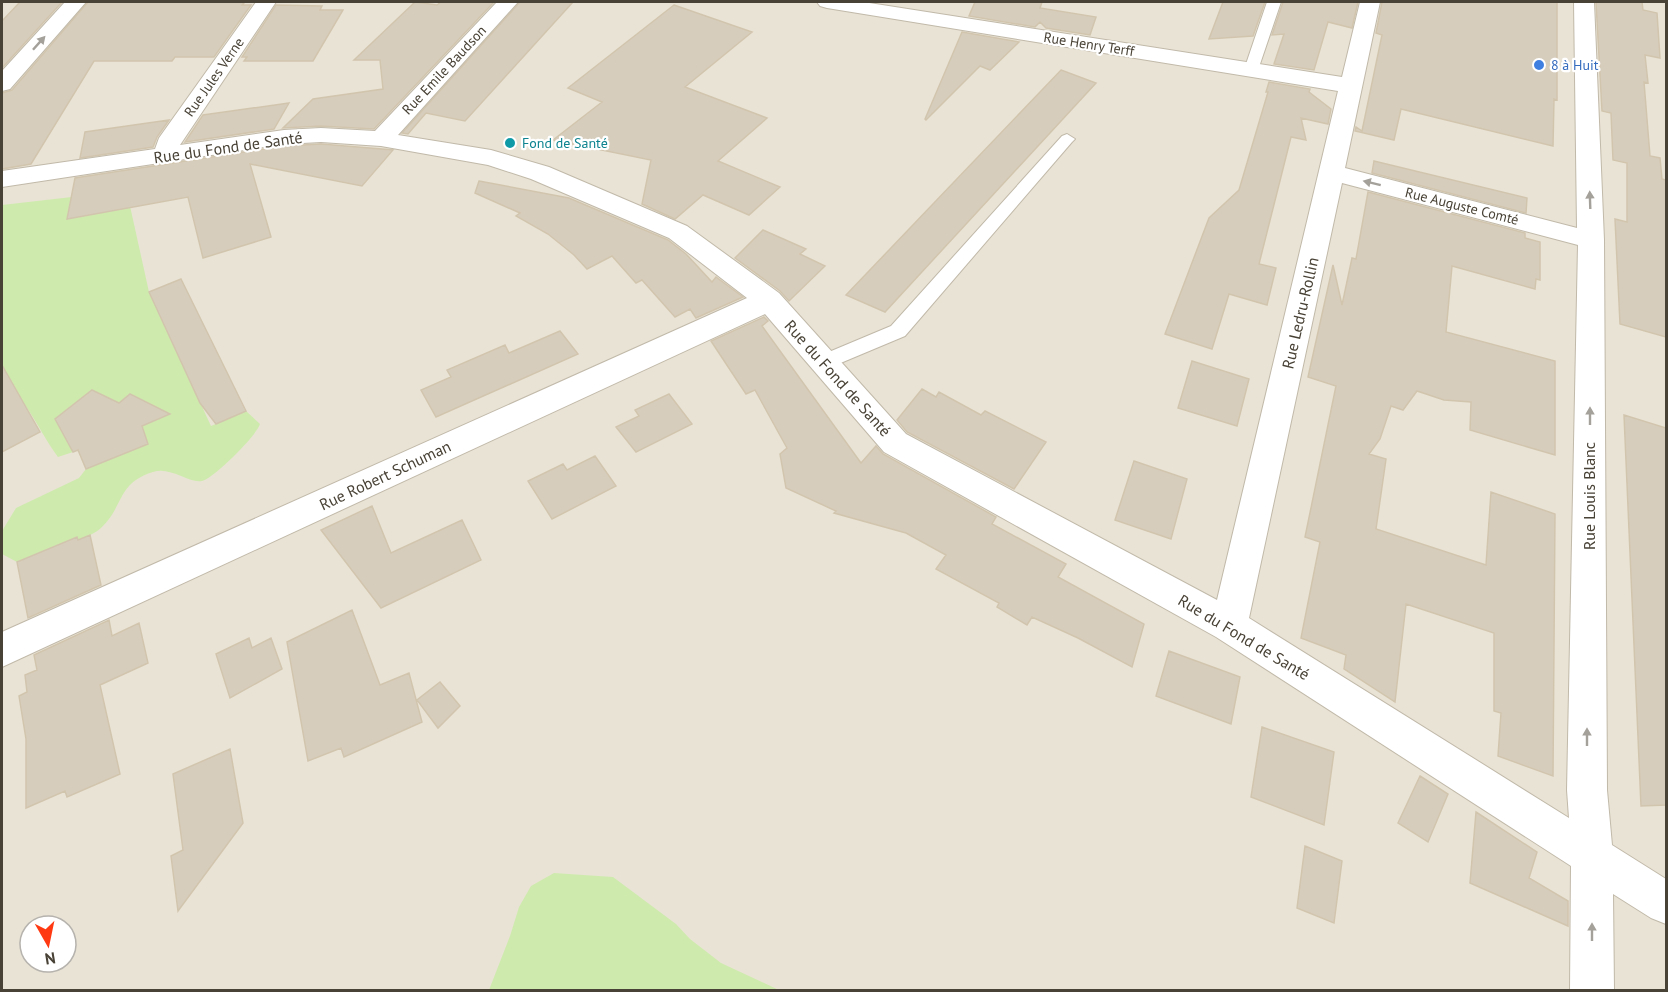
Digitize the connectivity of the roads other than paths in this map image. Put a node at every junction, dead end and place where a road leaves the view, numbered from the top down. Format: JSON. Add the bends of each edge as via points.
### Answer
{"nodes":[{"id":1,"x":76,"y":2,"type":"edge"},
{"id":2,"x":266,"y":2,"type":"edge"},
{"id":3,"x":508,"y":2,"type":"edge"},
{"id":4,"x":827,"y":2,"type":"edge"},
{"id":5,"x":1274,"y":2,"type":"edge"},
{"id":6,"x":1371,"y":2,"type":"edge"},
{"id":7,"x":1584,"y":2,"type":"edge"},
{"id":8,"x":1251,"y":70,"type":"junction"},
{"id":9,"x":2,"y":84,"type":"edge"},
{"id":10,"x":1352,"y":86,"type":"junction"},
{"id":11,"x":381,"y":139,"type":"junction"},
{"id":12,"x":1067,"y":140,"type":"dead end"},
{"id":13,"x":167,"y":154,"type":"junction"},
{"id":14,"x":1332,"y":173,"type":"junction"},
{"id":15,"x":2,"y":179,"type":"edge"},
{"id":16,"x":1591,"y":240,"type":"junction"},
{"id":17,"x":768,"y":300,"type":"junction"},
{"id":18,"x":824,"y":362,"type":"junction"},
{"id":19,"x":1229,"y":625,"type":"junction"},
{"id":20,"x":2,"y":650,"type":"edge"},
{"id":21,"x":1592,"y":854,"type":"junction"},
{"id":22,"x":1666,"y":903,"type":"edge"},
{"id":23,"x":1592,"y":990,"type":"edge"}],
"edges":[{"from":9,"to":1,"type":"street","one_way":true},
{"from":2,"to":13,"type":"street","name":"Rue Jules Verne","via":[[168,143]]},
{"from":3,"to":11,"type":"street","name":"Rue Emile Baudson"},
{"from":4,"to":8,"type":"street","name":"Rue Henry Terff"},
{"from":5,"to":8,"type":"lane"},
{"from":6,"to":10,"type":"street","name":"Rue Ledru-Rollin"},
{"from":16,"to":7,"type":"street","name":"Rue Louis Blanc","one_way":true},
{"from":8,"to":10,"type":"street","name":"Rue Henry Terff"},
{"from":10,"to":14,"type":"street","name":"Rue Ledru-Rollin"},
{"from":11,"to":13,"type":"street","name":"Rue du Fond de Santé","via":[[285,137]]},
{"from":11,"to":17,"type":"street","name":"Rue du Fond de Santé","via":[[491,158],[540,173],[678,232]]},
{"from":12,"to":18,"type":"lane","via":[[898,331]]},
{"from":13,"to":15,"type":"street","name":"Rue du Fond de Santé"},
{"from":16,"to":14,"type":"street","name":"Rue Auguste Comté","one_way":true},
{"from":14,"to":19,"type":"street","name":"Rue Ledru-Rollin"},
{"from":21,"to":16,"type":"street","name":"Rue Louis Blanc","one_way":true,"via":[[1587,790]]},
{"from":17,"to":18,"type":"street","name":"Rue du Fond de Santé"},
{"from":17,"to":20,"type":"street","name":"Rue Robert Schuman"},
{"from":18,"to":19,"type":"street","name":"Rue du Fond de Santé","via":[[895,443]]},
{"from":19,"to":21,"type":"street","name":"Rue du Fond de Santé"},
{"from":21,"to":22,"type":"street","name":"Rue du Fond de Santé"},
{"from":23,"to":21,"type":"street","name":"Rue Louis Blanc","one_way":true}]}
